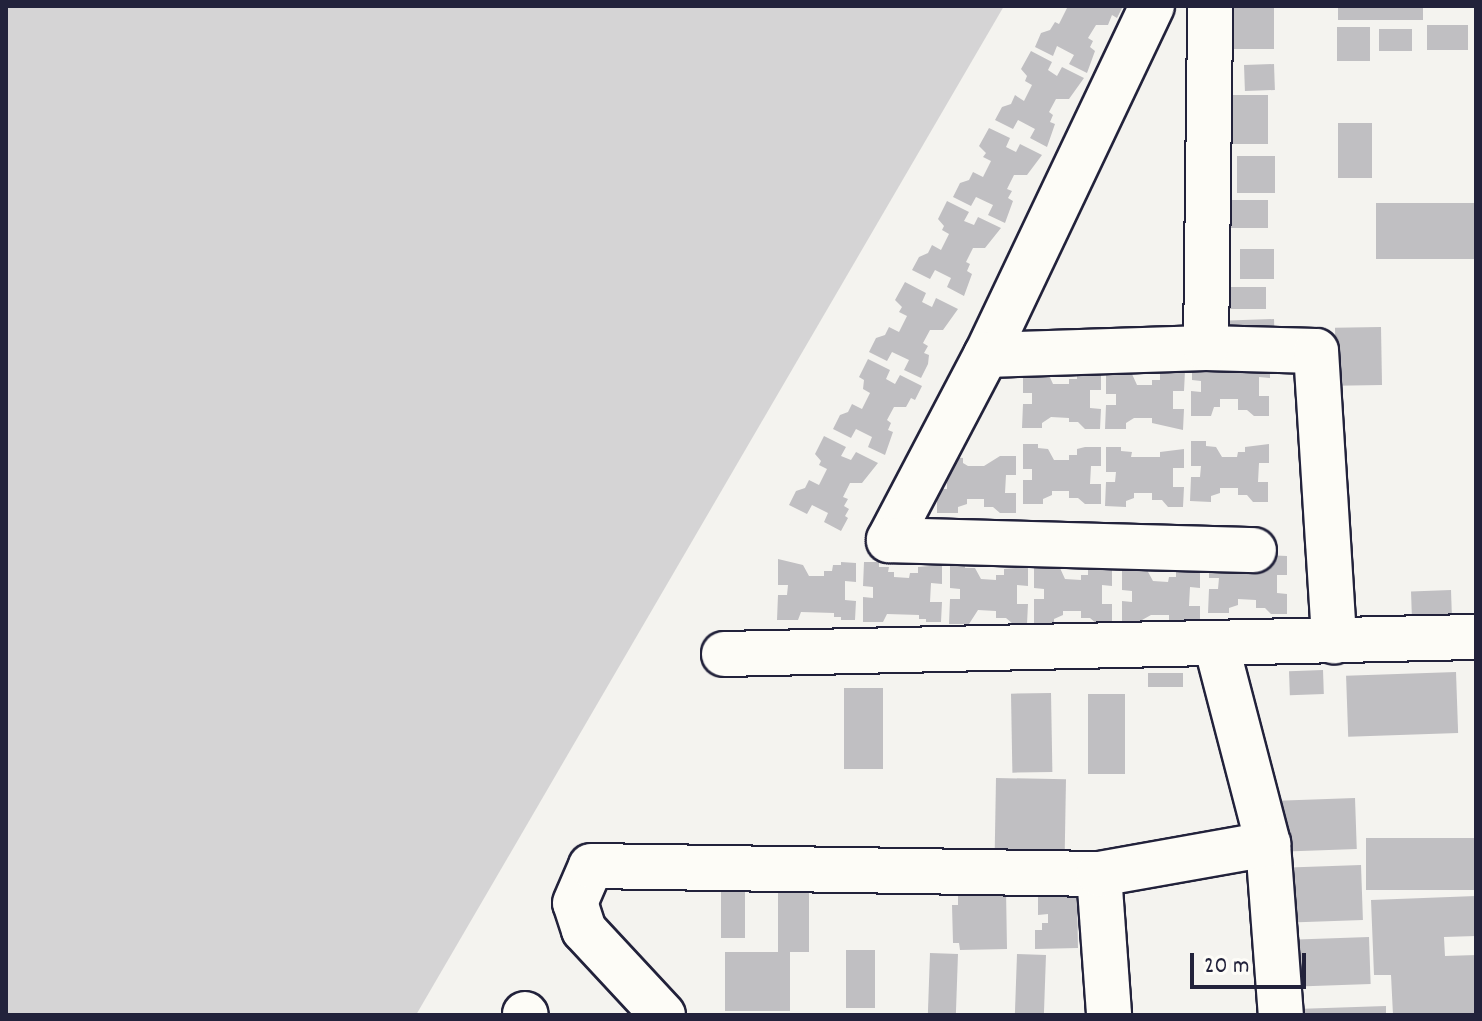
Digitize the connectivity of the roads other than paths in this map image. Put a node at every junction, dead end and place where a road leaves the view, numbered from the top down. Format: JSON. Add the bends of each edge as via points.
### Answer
{"nodes":[{"id":1,"x":1152,"y":6,"type":"edge"},
{"id":2,"x":1210,"y":6,"type":"edge"},
{"id":3,"x":1206,"y":348,"type":"junction"},
{"id":4,"x":986,"y":355,"type":"junction"},
{"id":5,"x":1254,"y":550,"type":"dead end"},
{"id":6,"x":1476,"y":637,"type":"edge"},
{"id":7,"x":1334,"y":641,"type":"junction"},
{"id":8,"x":1216,"y":644,"type":"junction"},
{"id":9,"x":724,"y":654,"type":"dead end"},
{"id":10,"x":1268,"y":844,"type":"junction"},
{"id":11,"x":1099,"y":874,"type":"junction"},
{"id":12,"x":663,"y":1015,"type":"edge"},
{"id":13,"x":1109,"y":1015,"type":"edge"},
{"id":14,"x":1281,"y":1015,"type":"edge"}],
"edges":[{"from":1,"to":4,"type":"street"},
{"from":2,"to":3,"type":"street"},
{"from":3,"to":4,"type":"street"},
{"from":3,"to":7,"type":"street","via":[[1316,351]]},
{"from":4,"to":5,"type":"street","via":[[889,540]]},
{"from":6,"to":7,"type":"street"},
{"from":7,"to":8,"type":"street"},
{"from":8,"to":9,"type":"street"},
{"from":8,"to":10,"type":"street"},
{"from":10,"to":11,"type":"street"},
{"from":10,"to":14,"type":"street"},
{"from":11,"to":12,"type":"street","via":[[591,866],[575,903],[584,930]]},
{"from":11,"to":13,"type":"street"}]}
